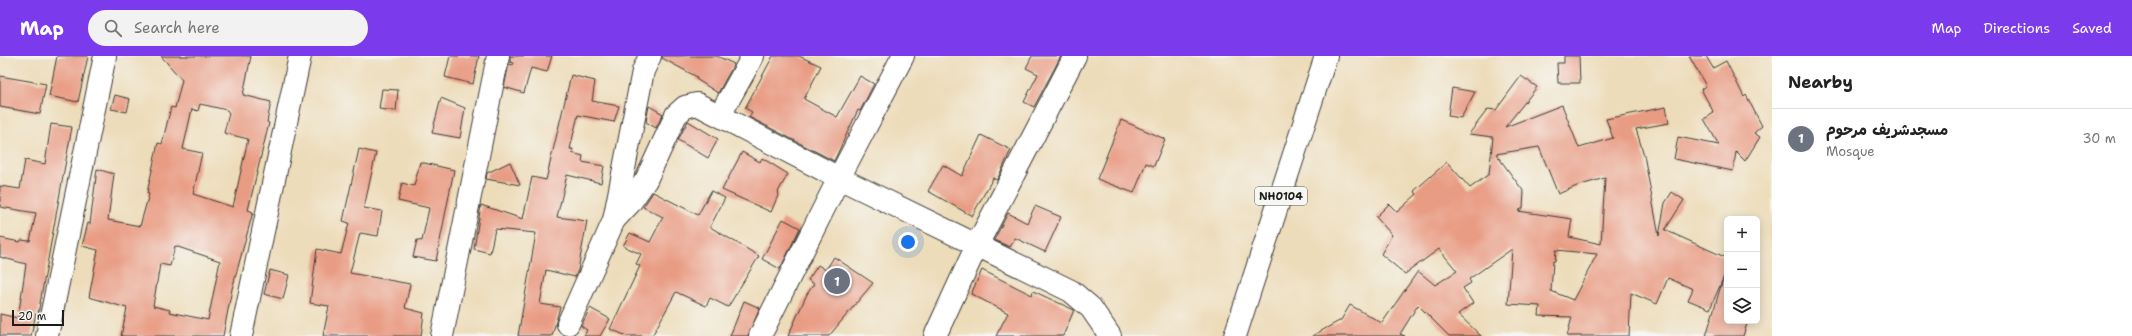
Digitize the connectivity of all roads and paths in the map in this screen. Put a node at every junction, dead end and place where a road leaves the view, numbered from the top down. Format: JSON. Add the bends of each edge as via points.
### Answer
{"nodes":[{"id":1,"x":105,"y":56,"type":"edge"},
{"id":2,"x":300,"y":56,"type":"edge"},
{"id":3,"x":498,"y":56,"type":"edge"},
{"id":4,"x":650,"y":56,"type":"edge"},
{"id":5,"x":753,"y":56,"type":"edge"},
{"id":6,"x":903,"y":56,"type":"edge"},
{"id":7,"x":1075,"y":56,"type":"edge"},
{"id":8,"x":1326,"y":56,"type":"edge"},
{"id":9,"x":720,"y":115,"type":"junction"},
{"id":10,"x":839,"y":178,"type":"junction"},
{"id":11,"x":614,"y":220,"type":"junction"},
{"id":12,"x":977,"y":245,"type":"junction"},
{"id":13,"x":568,"y":324,"type":"dead end"},
{"id":14,"x":47,"y":336,"type":"edge"},
{"id":15,"x":241,"y":336,"type":"edge"},
{"id":16,"x":442,"y":336,"type":"edge"},
{"id":17,"x":760,"y":336,"type":"edge"},
{"id":18,"x":935,"y":336,"type":"edge"},
{"id":19,"x":1110,"y":336,"type":"edge"},
{"id":20,"x":1236,"y":336,"type":"edge"}],
"edges":[{"from":1,"to":14,"type":"main road"},
{"from":2,"to":15,"type":"main road"},
{"from":3,"to":16,"type":"main road"},
{"from":4,"to":11,"type":"main road","via":[[643,71]]},
{"from":5,"to":9,"type":"main road"},
{"from":6,"to":10,"type":"main road"},
{"from":7,"to":12,"type":"main road"},
{"from":8,"to":20,"type":"main road","number":"NH0104"},
{"from":9,"to":10,"type":"main road"},
{"from":9,"to":11,"type":"main road","via":[[697,104],[685,107],[676,115],[646,180]]},
{"from":10,"to":12,"type":"main road"},
{"from":10,"to":17,"type":"main road"},
{"from":11,"to":13,"type":"main road"},
{"from":12,"to":18,"type":"main road"},
{"from":12,"to":19,"type":"main road","via":[[1071,291],[1091,308]]}]}
